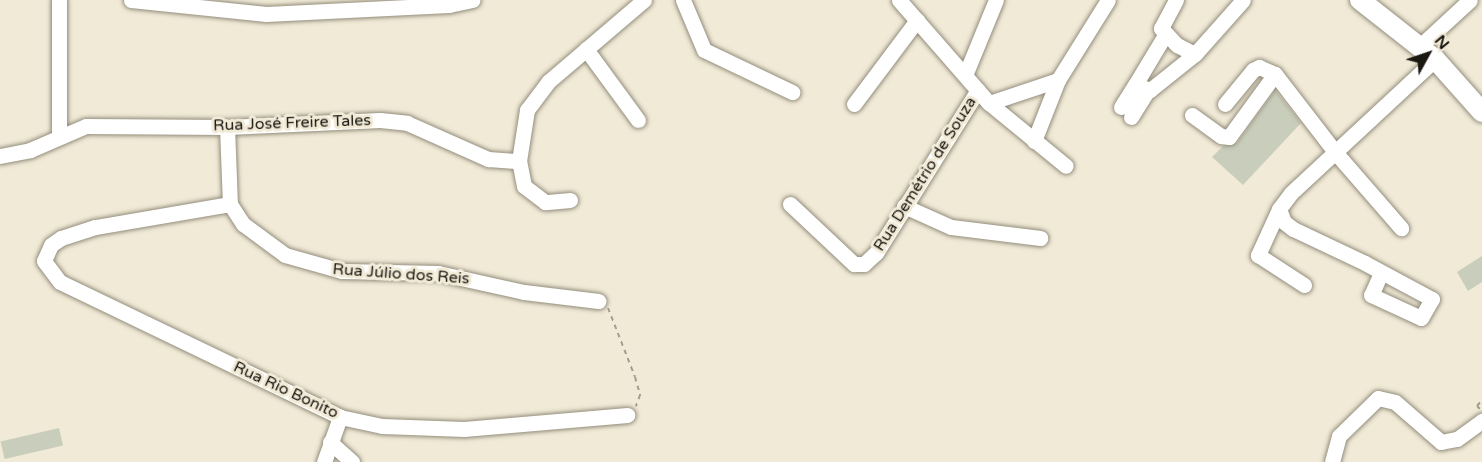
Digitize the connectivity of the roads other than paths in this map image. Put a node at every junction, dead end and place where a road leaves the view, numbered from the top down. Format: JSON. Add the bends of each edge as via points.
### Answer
{"nodes":[{"id":1,"x":59,"y":0,"type":"edge"},
{"id":2,"x":138,"y":0,"type":"edge"},
{"id":3,"x":472,"y":0,"type":"edge"},
{"id":4,"x":644,"y":0,"type":"edge"},
{"id":5,"x":683,"y":0,"type":"edge"},
{"id":6,"x":996,"y":0,"type":"edge"},
{"id":7,"x":1108,"y":0,"type":"edge"},
{"id":8,"x":1176,"y":0,"type":"edge"},
{"id":9,"x":1360,"y":0,"type":"edge"},
{"id":10,"x":1470,"y":0,"type":"edge"},
{"id":11,"x":398,"y":3,"type":"edge"},
{"id":12,"x":1247,"y":3,"type":"edge"},
{"id":13,"x":266,"y":7,"type":"edge"},
{"id":14,"x":910,"y":8,"type":"edge"},
{"id":15,"x":1165,"y":35,"type":"junction"},
{"id":16,"x":1419,"y":47,"type":"junction"},
{"id":17,"x":586,"y":50,"type":"junction"},
{"id":18,"x":1195,"y":54,"type":"junction"},
{"id":19,"x":1434,"y":59,"type":"junction"},
{"id":20,"x":966,"y":73,"type":"junction"},
{"id":21,"x":1275,"y":74,"type":"junction"},
{"id":22,"x":1058,"y":80,"type":"junction"},
{"id":23,"x":1141,"y":88,"type":"junction"},
{"id":24,"x":978,"y":90,"type":"junction"},
{"id":25,"x":792,"y":92,"type":"dead end"},
{"id":26,"x":989,"y":103,"type":"junction"},
{"id":27,"x":854,"y":104,"type":"dead end"},
{"id":28,"x":1225,"y":104,"type":"dead end"},
{"id":29,"x":1126,"y":112,"type":"dead end"},
{"id":30,"x":1482,"y":112,"type":"edge"},
{"id":31,"x":1192,"y":115,"type":"dead end"},
{"id":32,"x":638,"y":120,"type":"dead end"},
{"id":33,"x":227,"y":127,"type":"junction"},
{"id":34,"x":59,"y":135,"type":"junction"},
{"id":35,"x":1034,"y":141,"type":"junction"},
{"id":36,"x":1335,"y":152,"type":"junction"},
{"id":37,"x":0,"y":156,"type":"edge"},
{"id":38,"x":519,"y":162,"type":"junction"},
{"id":39,"x":1066,"y":166,"type":"dead end"},
{"id":40,"x":570,"y":200,"type":"dead end"},
{"id":41,"x":230,"y":204,"type":"junction"},
{"id":42,"x":790,"y":204,"type":"dead end"},
{"id":43,"x":904,"y":206,"type":"junction"},
{"id":44,"x":1279,"y":209,"type":"junction"},
{"id":45,"x":1401,"y":228,"type":"dead end"},
{"id":46,"x":1040,"y":238,"type":"dead end"},
{"id":47,"x":1381,"y":273,"type":"junction"},
{"id":48,"x":1304,"y":285,"type":"dead end"},
{"id":49,"x":598,"y":302,"type":"road end"},
{"id":50,"x":627,"y":415,"type":"road end"},
{"id":51,"x":340,"y":417,"type":"junction"},
{"id":52,"x":1482,"y":421,"type":"edge"},
{"id":53,"x":330,"y":442,"type":"junction"},
{"id":54,"x":324,"y":462,"type":"edge"},
{"id":55,"x":352,"y":462,"type":"edge"},
{"id":56,"x":1332,"y":462,"type":"edge"}],
"edges":[{"from":1,"to":34,"type":"street"},
{"from":2,"to":13,"type":"street"},
{"from":3,"to":11,"type":"street","via":[[449,5]]},
{"from":4,"to":17,"type":"street"},
{"from":5,"to":25,"type":"street","via":[[704,50]]},
{"from":6,"to":20,"type":"street"},
{"from":7,"to":22,"type":"street"},
{"from":8,"to":15,"type":"street","via":[[1161,23]]},
{"from":9,"to":16,"type":"main road"},
{"from":10,"to":16,"type":"street"},
{"from":11,"to":13,"type":"street"},
{"from":12,"to":18,"type":"street"},
{"from":14,"to":20,"type":"street"},
{"from":14,"to":27,"type":"street"},
{"from":15,"to":18,"type":"street"},
{"from":15,"to":23,"type":"street"},
{"from":16,"to":19,"type":"main road"},
{"from":17,"to":32,"type":"street"},
{"from":17,"to":38,"type":"street","via":[[549,81],[527,110]]},
{"from":18,"to":23,"type":"street"},
{"from":19,"to":30,"type":"main road"},
{"from":19,"to":36,"type":"street"},
{"from":20,"to":24,"type":"street"},
{"from":21,"to":28,"type":"street","via":[[1259,67],[1253,70]]},
{"from":21,"to":31,"type":"street","via":[[1229,137],[1221,136]]},
{"from":21,"to":36,"type":"street"},
{"from":22,"to":26,"type":"street"},
{"from":22,"to":35,"type":"street"},
{"from":23,"to":29,"type":"street"},
{"from":24,"to":26,"type":"street"},
{"from":24,"to":43,"type":"street","name":"Rua Demétrio de Souza"},
{"from":26,"to":35,"type":"street"},
{"from":33,"to":34,"type":"street","name":"Rua José Freire Tales","via":[[97,125]]},
{"from":33,"to":38,"type":"street","name":"Rua José Freire Tales","via":[[380,120],[407,123],[488,159]]},
{"from":33,"to":41,"type":"street"},
{"from":34,"to":37,"type":"street","name":"Rua José Freire Tales","via":[[30,150]]},
{"from":35,"to":39,"type":"street"},
{"from":36,"to":44,"type":"street"},
{"from":36,"to":45,"type":"street"},
{"from":38,"to":40,"type":"street","via":[[524,186],[531,195],[545,202]]},
{"from":41,"to":49,"type":"street","name":"Rua Júlio dos Reis","via":[[259,239],[315,266],[467,277],[524,292]]},
{"from":41,"to":51,"type":"street","name":"Rua Rio Bonito","via":[[95,227],[60,238],[51,245],[44,261],[60,282]]},
{"from":42,"to":43,"type":"street","name":"Rua Demétrio de Souza","via":[[859,265],[876,253]]},
{"from":43,"to":46,"type":"street","via":[[951,227]]},
{"from":44,"to":47,"type":"street","via":[[1284,222],[1293,229]]},
{"from":44,"to":48,"type":"street","via":[[1258,255]]},
{"from":47,"to":47,"type":"street","via":[[1432,298],[1421,318],[1371,295]]},
{"from":50,"to":51,"type":"street","name":"Rua Rio Bonito","via":[[464,429],[382,426]]},
{"from":51,"to":53,"type":"street"},
{"from":52,"to":56,"type":"street","via":[[1449,443],[1430,436],[1395,402],[1378,398],[1339,436]]},
{"from":53,"to":54,"type":"street"},
{"from":53,"to":55,"type":"street"}]}
